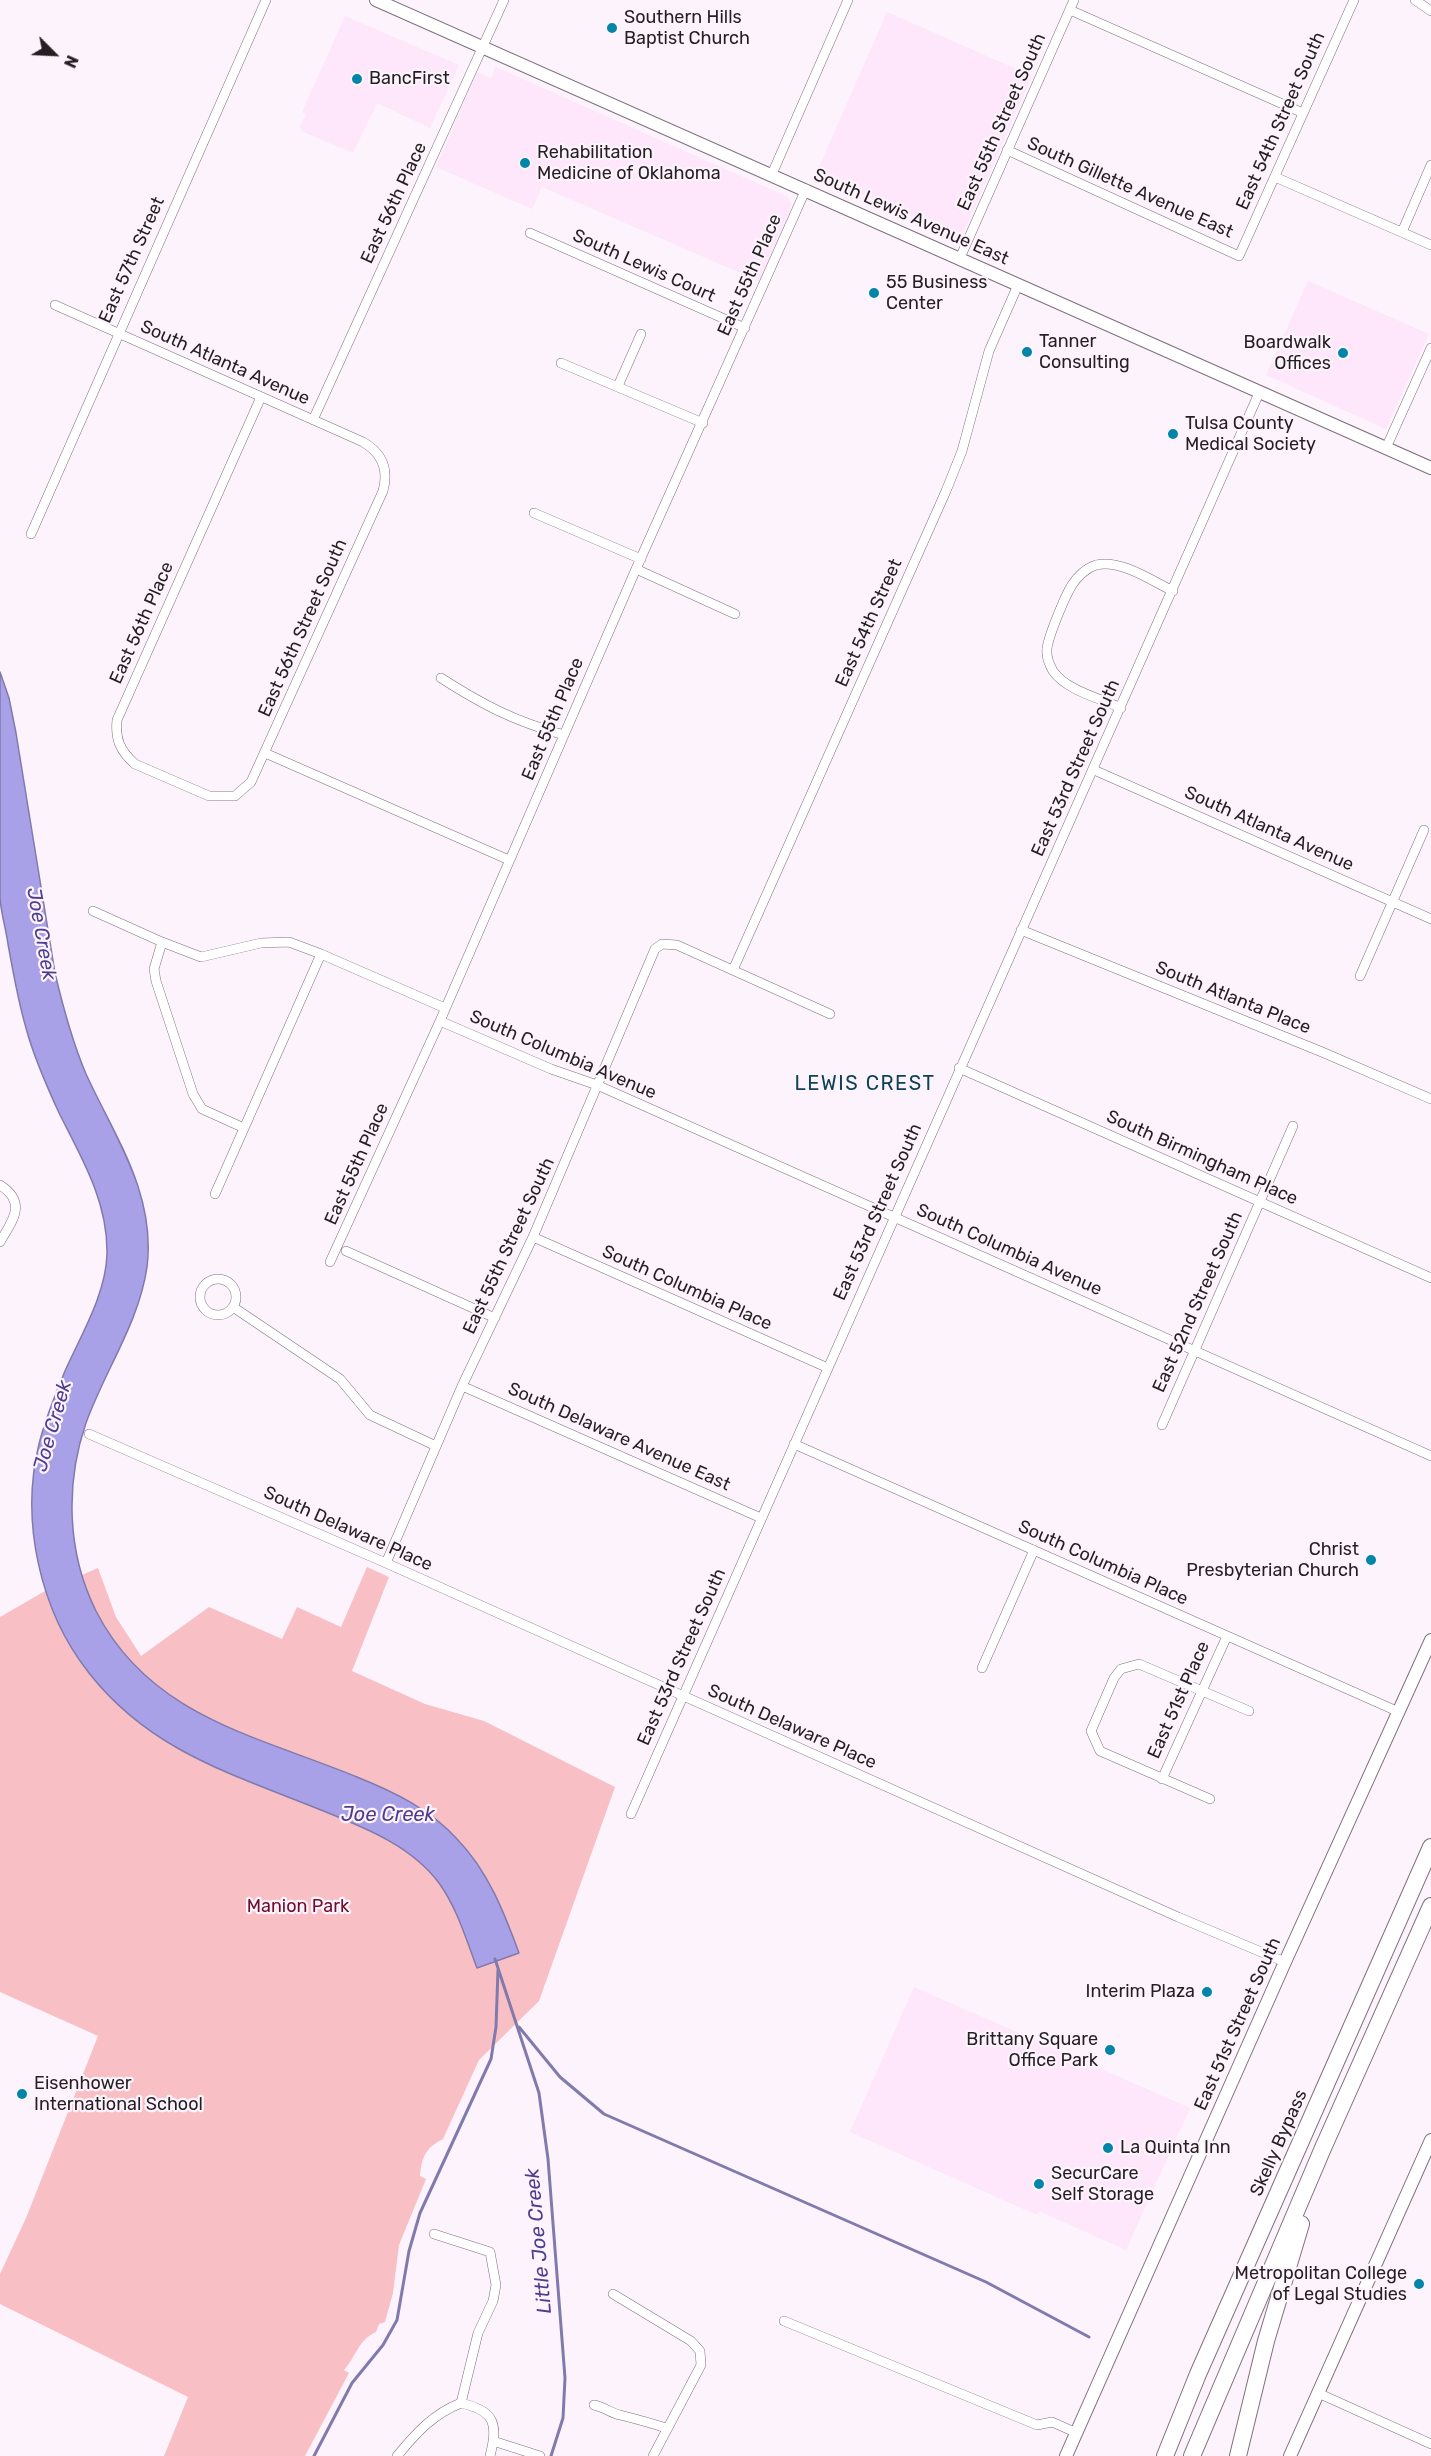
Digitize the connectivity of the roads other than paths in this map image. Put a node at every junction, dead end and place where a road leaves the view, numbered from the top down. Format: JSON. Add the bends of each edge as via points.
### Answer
{"nodes":[{"id":1,"x":266,"y":0,"type":"edge"},
{"id":2,"x":376,"y":0,"type":"edge"},
{"id":3,"x":504,"y":0,"type":"edge"},
{"id":4,"x":848,"y":0,"type":"edge"},
{"id":5,"x":1074,"y":0,"type":"edge"},
{"id":6,"x":1354,"y":0,"type":"edge"},
{"id":7,"x":1415,"y":0,"type":"edge"},
{"id":8,"x":1070,"y":10,"type":"junction"},
{"id":9,"x":1431,"y":11,"type":"edge"},
{"id":10,"x":483,"y":48,"type":"junction"},
{"id":11,"x":1303,"y":113,"type":"junction"},
{"id":12,"x":1007,"y":150,"type":"junction"},
{"id":13,"x":1431,"y":165,"type":"edge"},
{"id":14,"x":772,"y":174,"type":"junction"},
{"id":15,"x":1275,"y":177,"type":"junction"},
{"id":16,"x":806,"y":189,"type":"junction"},
{"id":17,"x":1402,"y":231,"type":"junction"},
{"id":18,"x":530,"y":234,"type":"dead end"},
{"id":19,"x":1431,"y":245,"type":"edge"},
{"id":20,"x":1239,"y":256,"type":"joint"},
{"id":21,"x":960,"y":258,"type":"junction"},
{"id":22,"x":1018,"y":285,"type":"junction"},
{"id":23,"x":55,"y":305,"type":"dead end"},
{"id":24,"x":745,"y":328,"type":"junction"},
{"id":25,"x":118,"y":333,"type":"junction"},
{"id":26,"x":641,"y":334,"type":"dead end"},
{"id":27,"x":1431,"y":348,"type":"edge"},
{"id":28,"x":561,"y":363,"type":"dead end"},
{"id":29,"x":618,"y":386,"type":"junction"},
{"id":30,"x":1259,"y":393,"type":"junction"},
{"id":31,"x":261,"y":397,"type":"junction"},
{"id":32,"x":313,"y":420,"type":"junction"},
{"id":33,"x":703,"y":423,"type":"junction"},
{"id":34,"x":1386,"y":448,"type":"junction"},
{"id":35,"x":380,"y":455,"type":"joint"},
{"id":36,"x":1431,"y":468,"type":"edge"},
{"id":37,"x":534,"y":513,"type":"dead end"},
{"id":38,"x":31,"y":534,"type":"dead end"},
{"id":39,"x":641,"y":559,"type":"junction"},
{"id":40,"x":636,"y":569,"type":"junction"},
{"id":41,"x":1173,"y":591,"type":"junction"},
{"id":42,"x":735,"y":614,"type":"dead end"},
{"id":43,"x":441,"y":678,"type":"dead end"},
{"id":44,"x":1121,"y":708,"type":"junction"},
{"id":45,"x":564,"y":735,"type":"junction"},
{"id":46,"x":265,"y":753,"type":"junction"},
{"id":47,"x":1094,"y":770,"type":"junction"},
{"id":48,"x":223,"y":798,"type":"joint"},
{"id":49,"x":1424,"y":830,"type":"dead end"},
{"id":50,"x":509,"y":860,"type":"junction"},
{"id":51,"x":1392,"y":902,"type":"junction"},
{"id":52,"x":93,"y":911,"type":"dead end"},
{"id":53,"x":1431,"y":919,"type":"edge"},
{"id":54,"x":1022,"y":930,"type":"junction"},
{"id":55,"x":162,"y":942,"type":"junction"},
{"id":56,"x":321,"y":954,"type":"junction"},
{"id":57,"x":733,"y":970,"type":"junction"},
{"id":58,"x":1360,"y":976,"type":"dead end"},
{"id":59,"x":445,"y":1008,"type":"junction"},
{"id":60,"x":830,"y":1014,"type":"dead end"},
{"id":61,"x":440,"y":1020,"type":"junction"},
{"id":62,"x":959,"y":1068,"type":"junction"},
{"id":63,"x":597,"y":1085,"type":"junction"},
{"id":64,"x":1431,"y":1099,"type":"edge"},
{"id":65,"x":1293,"y":1126,"type":"dead end"},
{"id":66,"x":244,"y":1128,"type":"junction"},
{"id":67,"x":0,"y":1185,"type":"edge"},
{"id":68,"x":215,"y":1194,"type":"dead end"},
{"id":69,"x":1260,"y":1201,"type":"junction"},
{"id":70,"x":893,"y":1217,"type":"junction"},
{"id":71,"x":532,"y":1237,"type":"junction"},
{"id":72,"x":0,"y":1242,"type":"edge"},
{"id":73,"x":346,"y":1251,"type":"dead end"},
{"id":74,"x":330,"y":1262,"type":"dead end"},
{"id":75,"x":1431,"y":1278,"type":"edge"},
{"id":76,"x":232,"y":1307,"type":"dead end"},
{"id":77,"x":495,"y":1318,"type":"junction"},
{"id":78,"x":1196,"y":1350,"type":"junction"},
{"id":79,"x":828,"y":1368,"type":"junction"},
{"id":80,"x":462,"y":1386,"type":"junction"},
{"id":81,"x":1162,"y":1425,"type":"dead end"},
{"id":82,"x":89,"y":1434,"type":"dead end"},
{"id":83,"x":794,"y":1444,"type":"junction"},
{"id":84,"x":436,"y":1446,"type":"junction"},
{"id":85,"x":1431,"y":1456,"type":"edge"},
{"id":86,"x":761,"y":1518,"type":"junction"},
{"id":87,"x":1034,"y":1550,"type":"junction"},
{"id":88,"x":386,"y":1563,"type":"junction"},
{"id":89,"x":1227,"y":1636,"type":"junction"},
{"id":90,"x":1431,"y":1640,"type":"edge"},
{"id":91,"x":982,"y":1668,"type":"dead end"},
{"id":92,"x":1202,"y":1691,"type":"junction"},
{"id":93,"x":682,"y":1696,"type":"junction"},
{"id":94,"x":1249,"y":1711,"type":"dead end"},
{"id":95,"x":1398,"y":1712,"type":"junction"},
{"id":96,"x":1162,"y":1779,"type":"junction"},
{"id":97,"x":1210,"y":1799,"type":"dead end"},
{"id":98,"x":631,"y":1814,"type":"dead end"},
{"id":99,"x":1431,"y":1847,"type":"edge"},
{"id":100,"x":1431,"y":1906,"type":"edge"},
{"id":101,"x":1285,"y":1962,"type":"junction"},
{"id":102,"x":1431,"y":2140,"type":"edge"},
{"id":103,"x":1323,"y":2148,"type":"junction"},
{"id":104,"x":434,"y":2234,"type":"dead end"},
{"id":105,"x":613,"y":2294,"type":"dead end"},
{"id":106,"x":784,"y":2320,"type":"dead end"},
{"id":107,"x":1318,"y":2393,"type":"junction"},
{"id":108,"x":461,"y":2403,"type":"junction"},
{"id":109,"x":594,"y":2405,"type":"dead end"},
{"id":110,"x":666,"y":2428,"type":"junction"},
{"id":111,"x":1077,"y":2433,"type":"junction"},
{"id":112,"x":494,"y":2441,"type":"junction"},
{"id":113,"x":1431,"y":2444,"type":"edge"},
{"id":114,"x":397,"y":2456,"type":"edge"},
{"id":115,"x":490,"y":2456,"type":"edge"},
{"id":116,"x":539,"y":2456,"type":"edge"},
{"id":117,"x":653,"y":2456,"type":"edge"},
{"id":118,"x":1066,"y":2456,"type":"edge"},
{"id":119,"x":1165,"y":2456,"type":"edge"},
{"id":120,"x":1192,"y":2456,"type":"edge"},
{"id":121,"x":1238,"y":2456,"type":"edge"},
{"id":122,"x":1290,"y":2456,"type":"edge"}],
"edges":[{"from":1,"to":25,"type":"street","name":"East 57th Street"},
{"from":2,"to":10,"type":"main road","name":"South Lewis Avenue East"},
{"from":3,"to":10,"type":"street","name":"East 56th Place"},
{"from":4,"to":14,"type":"street"},
{"from":5,"to":8,"type":"street","name":"East 55th Street South"},
{"from":6,"to":11,"type":"street","name":"East 54th Street South"},
{"from":7,"to":9,"type":"street"},
{"from":8,"to":11,"type":"street"},
{"from":8,"to":12,"type":"street","name":"East 55th Street South"},
{"from":10,"to":14,"type":"main road","name":"South Lewis Avenue East"},
{"from":10,"to":32,"type":"street","name":"East 56th Place"},
{"from":11,"to":15,"type":"street","name":"East 54th Street South"},
{"from":12,"to":20,"type":"street","name":"South Gillette Avenue East"},
{"from":12,"to":21,"type":"street","name":"East 55th Street South"},
{"from":13,"to":17,"type":"street"},
{"from":14,"to":16,"type":"main road","name":"South Lewis Avenue East"},
{"from":15,"to":17,"type":"street"},
{"from":15,"to":20,"type":"street","name":"East 54th Street South"},
{"from":16,"to":21,"type":"main road","name":"South Lewis Avenue East"},
{"from":16,"to":24,"type":"street","name":"East 55th Place"},
{"from":17,"to":19,"type":"street"},
{"from":18,"to":24,"type":"street","name":"South Lewis Court"},
{"from":21,"to":22,"type":"main road","name":"South Lewis Avenue East"},
{"from":22,"to":30,"type":"main road","name":"South Lewis Avenue East"},
{"from":22,"to":57,"type":"street","name":"East 54th Street","via":[[989,351],[962,451],[946,491]]},
{"from":23,"to":25,"type":"street","name":"South Atlanta Avenue"},
{"from":24,"to":33,"type":"street","name":"East 55th Place"},
{"from":25,"to":31,"type":"street","name":"South Atlanta Avenue"},
{"from":25,"to":38,"type":"street","name":"East 57th Street"},
{"from":26,"to":29,"type":"street"},
{"from":27,"to":34,"type":"street"},
{"from":28,"to":29,"type":"street"},
{"from":29,"to":33,"type":"street"},
{"from":30,"to":34,"type":"main road","name":"South Lewis Avenue East"},
{"from":30,"to":41,"type":"street","name":"East 53rd Street South"},
{"from":31,"to":32,"type":"street","name":"South Atlanta Avenue"},
{"from":31,"to":48,"type":"street","name":"East 56th Place","via":[[117,720],[116,733],[125,755],[135,764],[209,796]]},
{"from":32,"to":35,"type":"street","name":"South Atlanta Avenue","via":[[363,442]]},
{"from":33,"to":39,"type":"street","name":"East 55th Place"},
{"from":34,"to":36,"type":"main road","name":"South Lewis Avenue East"},
{"from":35,"to":46,"type":"street","name":"East 56th Street South","via":[[386,479],[383,490]]},
{"from":37,"to":39,"type":"street"},
{"from":39,"to":40,"type":"street","name":"East 55th Place"},
{"from":40,"to":42,"type":"street"},
{"from":40,"to":45,"type":"street","name":"East 55th Place"},
{"from":41,"to":44,"type":"street","name":"East 53rd Street South"},
{"from":41,"to":44,"type":"street","via":[[1120,566],[1097,565],[1087,569],[1072,585],[1048,640],[1047,657],[1054,673],[1070,685]]},
{"from":43,"to":45,"type":"street","via":[[486,706],[525,724]]},
{"from":44,"to":47,"type":"street","name":"East 53rd Street South"},
{"from":45,"to":50,"type":"street","name":"East 55th Place"},
{"from":46,"to":48,"type":"street","name":"East 56th Street South","via":[[251,783],[235,796]]},
{"from":46,"to":50,"type":"street"},
{"from":47,"to":51,"type":"street","name":"South Atlanta Avenue"},
{"from":47,"to":54,"type":"street","name":"East 53rd Street South"},
{"from":49,"to":51,"type":"street"},
{"from":50,"to":59,"type":"street","name":"East 55th Place"},
{"from":51,"to":53,"type":"street","name":"South Atlanta Avenue"},
{"from":51,"to":58,"type":"street"},
{"from":52,"to":55,"type":"street"},
{"from":54,"to":62,"type":"street","name":"East 53rd Street South"},
{"from":54,"to":64,"type":"street","name":"South Atlanta Place"},
{"from":55,"to":56,"type":"street","via":[[201,957],[276,942],[289,942]]},
{"from":55,"to":66,"type":"street","via":[[154,969],[193,1094],[202,1109]]},
{"from":56,"to":59,"type":"street"},
{"from":56,"to":66,"type":"street"},
{"from":57,"to":60,"type":"street"},
{"from":57,"to":63,"type":"street","name":"East 55th Street South","via":[[677,945],[662,944],[651,956]]},
{"from":59,"to":61,"type":"street","name":"East 55th Place"},
{"from":61,"to":63,"type":"street","name":"South Columbia Avenue"},
{"from":61,"to":74,"type":"street","name":"East 55th Place"},
{"from":62,"to":69,"type":"street","name":"South Birmingham Place"},
{"from":62,"to":70,"type":"street","name":"East 53rd Street South"},
{"from":63,"to":70,"type":"street","name":"South Columbia Avenue"},
{"from":63,"to":71,"type":"street","name":"East 55th Street South"},
{"from":65,"to":69,"type":"street","name":"East 52nd Street South"},
{"from":66,"to":68,"type":"street"},
{"from":67,"to":72,"type":"street","via":[[13,1197],[16,1209]]},
{"from":69,"to":75,"type":"street","name":"South Birmingham Place"},
{"from":69,"to":78,"type":"street","name":"East 52nd Street South"},
{"from":70,"to":78,"type":"street","name":"South Columbia Avenue"},
{"from":70,"to":79,"type":"street","name":"East 53rd Street South"},
{"from":71,"to":77,"type":"street","name":"East 55th Street South"},
{"from":71,"to":79,"type":"street","name":"South Columbia Place"},
{"from":73,"to":77,"type":"street"},
{"from":76,"to":84,"type":"street","via":[[340,1379],[370,1415]]},
{"from":77,"to":80,"type":"street","name":"East 55th Street South"},
{"from":78,"to":81,"type":"street","name":"East 52nd Street South"},
{"from":78,"to":85,"type":"street","name":"South Columbia Avenue"},
{"from":79,"to":83,"type":"street","name":"East 53rd Street South"},
{"from":80,"to":84,"type":"street","name":"East 55th Street South"},
{"from":80,"to":86,"type":"street","name":"South Delaware Avenue East"},
{"from":82,"to":88,"type":"street","name":"South Delaware Place"},
{"from":83,"to":86,"type":"street","name":"East 53rd Street South"},
{"from":83,"to":87,"type":"street","name":"South Columbia Place"},
{"from":84,"to":88,"type":"street","name":"East 55th Street South"},
{"from":86,"to":93,"type":"street","name":"East 53rd Street South"},
{"from":87,"to":89,"type":"street","name":"South Columbia Place"},
{"from":87,"to":91,"type":"street"},
{"from":88,"to":93,"type":"street","name":"South Delaware Place"},
{"from":89,"to":92,"type":"street","name":"East 51st Place"},
{"from":89,"to":95,"type":"street","name":"South Columbia Place"},
{"from":90,"to":95,"type":"main road","name":"East 51st Street South"},
{"from":92,"to":94,"type":"street"},
{"from":92,"to":96,"type":"street","name":"East 51st Place"},
{"from":92,"to":96,"type":"street","via":[[1138,1664],[1120,1669],[1114,1678],[1091,1731],[1100,1751]]},
{"from":93,"to":98,"type":"street","name":"East 53rd Street South"},
{"from":93,"to":101,"type":"street","name":"South Delaware Place"},
{"from":95,"to":101,"type":"main road","name":"East 51st Street South"},
{"from":96,"to":97,"type":"street"},
{"from":99,"to":119,"type":"highway","name":"Skelly Bypass"},
{"from":100,"to":103,"type":"highway"},
{"from":101,"to":111,"type":"main road","name":"East 51st Street South"},
{"from":102,"to":107,"type":"main road"},
{"from":103,"to":120,"type":"highway"},
{"from":103,"to":121,"type":"highway","via":[[1266,2341]]},
{"from":104,"to":108,"type":"street","via":[[490,2252],[496,2285],[478,2333]]},
{"from":105,"to":110,"type":"street","via":[[691,2341],[700,2351],[700,2365]]},
{"from":106,"to":111,"type":"street","via":[[1036,2425],[1052,2422]]},
{"from":107,"to":113,"type":"street"},
{"from":107,"to":122,"type":"main road"},
{"from":108,"to":112,"type":"street","via":[[490,2417]]},
{"from":108,"to":114,"type":"street","via":[[444,2409],[418,2430]]},
{"from":109,"to":110,"type":"street"},
{"from":110,"to":117,"type":"street"},
{"from":111,"to":118,"type":"main road","name":"East 51st Street South"},
{"from":112,"to":115,"type":"street"},
{"from":112,"to":116,"type":"street"}]}
